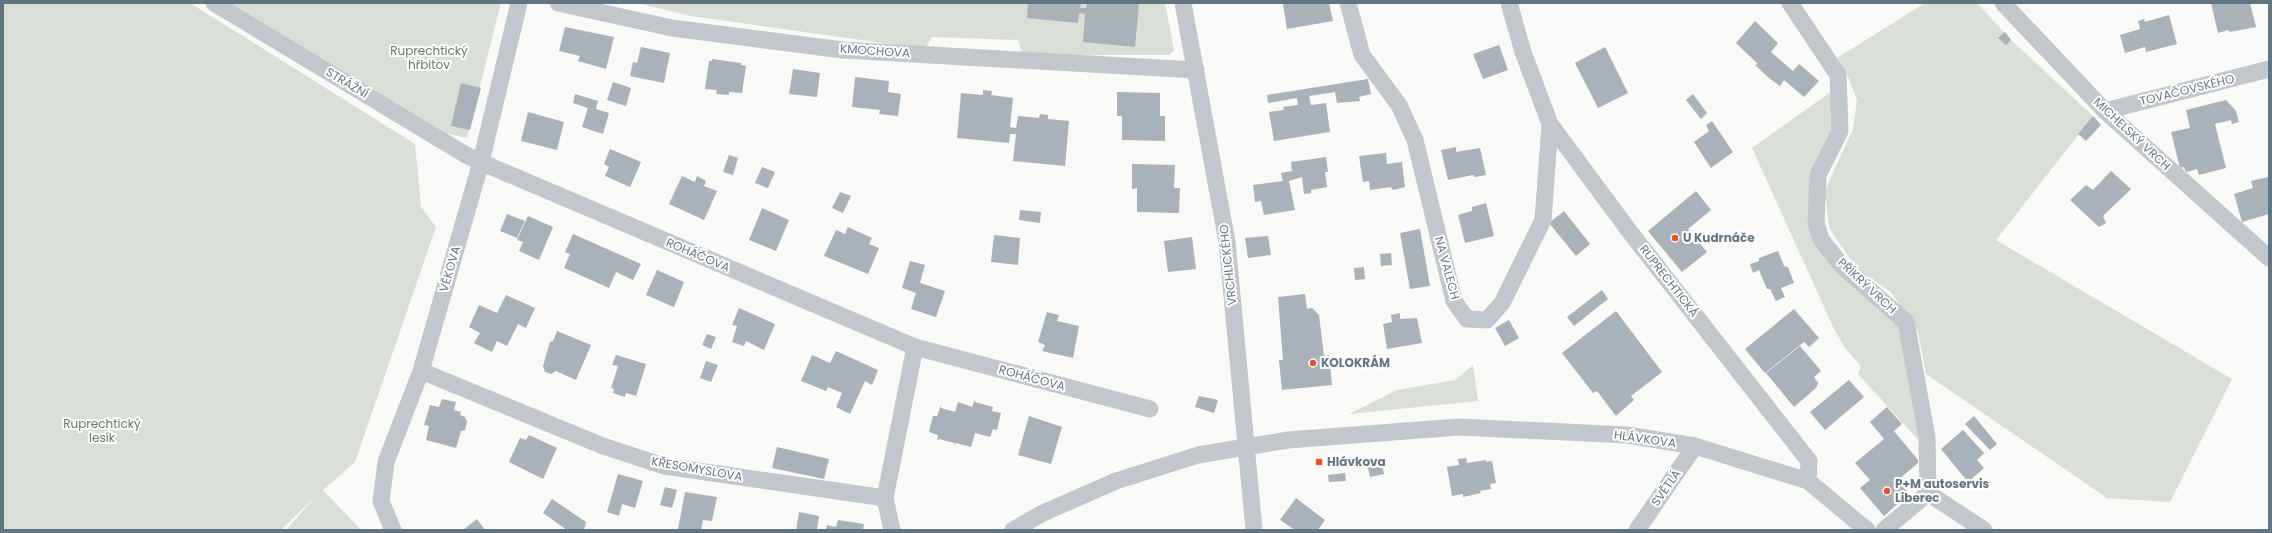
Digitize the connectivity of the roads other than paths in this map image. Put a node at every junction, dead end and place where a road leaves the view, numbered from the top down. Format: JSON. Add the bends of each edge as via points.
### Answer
{"nodes":[{"id":1,"x":214,"y":3,"type":"edge"},
{"id":2,"x":519,"y":3,"type":"edge"},
{"id":3,"x":558,"y":3,"type":"edge"},
{"id":4,"x":1183,"y":3,"type":"edge"},
{"id":5,"x":1348,"y":3,"type":"edge"},
{"id":6,"x":1509,"y":3,"type":"edge"},
{"id":7,"x":1790,"y":3,"type":"edge"},
{"id":8,"x":2003,"y":3,"type":"edge"},
{"id":9,"x":2269,"y":69,"type":"edge"},
{"id":10,"x":1196,"y":70,"type":"junction"},
{"id":11,"x":2105,"y":111,"type":"junction"},
{"id":12,"x":1550,"y":124,"type":"junction"},
{"id":13,"x":480,"y":162,"type":"junction"},
{"id":14,"x":2269,"y":258,"type":"edge"},
{"id":15,"x":915,"y":347,"type":"junction"},
{"id":16,"x":420,"y":371,"type":"junction"},
{"id":17,"x":1150,"y":409,"type":"dead end"},
{"id":18,"x":1695,"y":446,"type":"junction"},
{"id":19,"x":1246,"y":447,"type":"junction"},
{"id":20,"x":1808,"y":481,"type":"junction"},
{"id":21,"x":1928,"y":493,"type":"junction"},
{"id":22,"x":885,"y":498,"type":"junction"},
{"id":23,"x":393,"y":530,"type":"edge"},
{"id":24,"x":892,"y":530,"type":"edge"},
{"id":25,"x":1013,"y":530,"type":"edge"},
{"id":26,"x":1254,"y":530,"type":"edge"},
{"id":27,"x":1637,"y":530,"type":"edge"},
{"id":28,"x":1867,"y":530,"type":"edge"},
{"id":29,"x":1884,"y":530,"type":"edge"},
{"id":30,"x":1984,"y":530,"type":"edge"}],
"edges":[{"from":1,"to":13,"type":"street","name":"STRÁŽNÍ"},
{"from":2,"to":13,"type":"street","name":"VĚKOVA"},
{"from":3,"to":10,"type":"street","name":"KMOCHOVA","via":[[672,28],[843,50]]},
{"from":4,"to":10,"type":"street","name":"VRCHLICKÉHO"},
{"from":5,"to":12,"type":"street","name":"NA VALECH","via":[[1362,55],[1399,105],[1415,140],[1454,301],[1468,319],[1486,320],[1502,303],[1543,220]]},
{"from":6,"to":12,"type":"street","name":"RUPRECHTICKÁ","via":[[1523,52]]},
{"from":7,"to":21,"type":"street","name":"PŘÍKRÝ VRCH","via":[[1838,76],[1840,131],[1818,175],[1816,223],[1821,239],[1841,265],[1906,322],[1927,437]]},
{"from":8,"to":11,"type":"street","name":"MICHELSKÝ VRCH"},
{"from":9,"to":11,"type":"street","name":"TOVAČOVSKÉHO"},
{"from":10,"to":19,"type":"street","name":"VRCHLICKÉHO","via":[[1227,242]]},
{"from":11,"to":14,"type":"street","name":"MICHELSKÝ VRCH"},
{"from":12,"to":20,"type":"street","name":"RUPRECHTICKÁ","via":[[1630,232],[1809,461]]},
{"from":13,"to":15,"type":"street","name":"ROHÁČOVA"},
{"from":13,"to":16,"type":"street","name":"VĚKOVA"},
{"from":15,"to":17,"type":"street","name":"ROHÁČOVA"},
{"from":15,"to":22,"type":"street"},
{"from":16,"to":22,"type":"street","name":"KŘESOMYSLOVA","via":[[603,446],[664,466]]},
{"from":16,"to":23,"type":"street","name":"VĚKOVA","via":[[386,462],[381,501]]},
{"from":18,"to":19,"type":"street","name":"HLÁVKOVA","via":[[1627,435],[1459,427],[1288,440]]},
{"from":18,"to":20,"type":"street","name":"HLÁVKOVA"},
{"from":18,"to":27,"type":"street","name":"SVĚTLÁ"},
{"from":19,"to":25,"type":"street","name":"HLÁVKOVA","via":[[1198,455],[1116,481]]},
{"from":19,"to":26,"type":"street","name":"VRCHLICKÉHO"},
{"from":20,"to":28,"type":"street"},
{"from":21,"to":29,"type":"street"},
{"from":21,"to":30,"type":"street"},
{"from":22,"to":24,"type":"street"}]}
